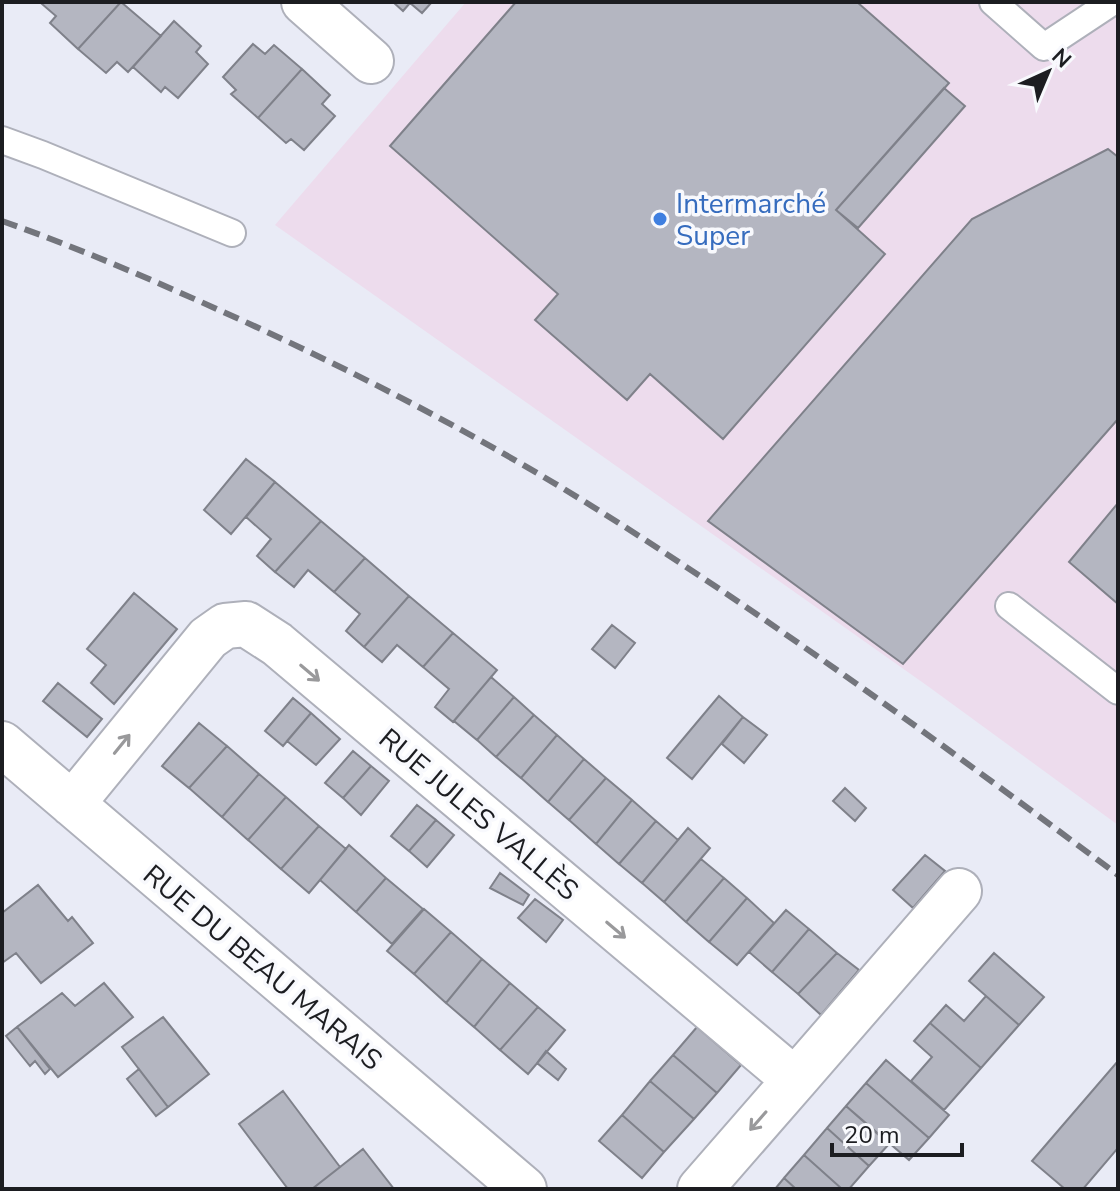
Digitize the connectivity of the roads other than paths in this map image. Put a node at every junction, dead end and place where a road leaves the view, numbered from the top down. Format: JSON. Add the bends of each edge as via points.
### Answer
{"nodes":[{"id":1,"x":304,"y":2,"type":"edge"},
{"id":2,"x":993,"y":2,"type":"edge"},
{"id":3,"x":1112,"y":2,"type":"edge"},
{"id":4,"x":371,"y":61,"type":"dead end"},
{"id":5,"x":2,"y":140,"type":"edge"},
{"id":6,"x":232,"y":233,"type":"dead end"},
{"id":7,"x":1009,"y":606,"type":"dead end"},
{"id":8,"x":1118,"y":691,"type":"edge"},
{"id":9,"x":2,"y":744,"type":"edge"},
{"id":10,"x":72,"y":804,"type":"junction"},
{"id":11,"x":959,"y":891,"type":"dead end"},
{"id":12,"x":795,"y":1080,"type":"junction"},
{"id":13,"x":524,"y":1189,"type":"edge"},
{"id":14,"x":700,"y":1189,"type":"edge"}],
"edges":[{"from":1,"to":4,"type":"street"},
{"from":2,"to":3,"type":"lane","via":[[1044,47]]},
{"from":5,"to":6,"type":"lane"},
{"from":7,"to":8,"type":"lane"},
{"from":9,"to":10,"type":"street","name":"RUE DU BEAU MARAIS"},
{"from":10,"to":12,"type":"street","name":"RUE JULES VALLÈS","one_way":true,"via":[[208,638],[225,626],[246,624],[277,644]]},
{"from":10,"to":13,"type":"street","name":"RUE DU BEAU MARAIS"},
{"from":11,"to":12,"type":"street"},
{"from":12,"to":14,"type":"street","one_way":true}]}
